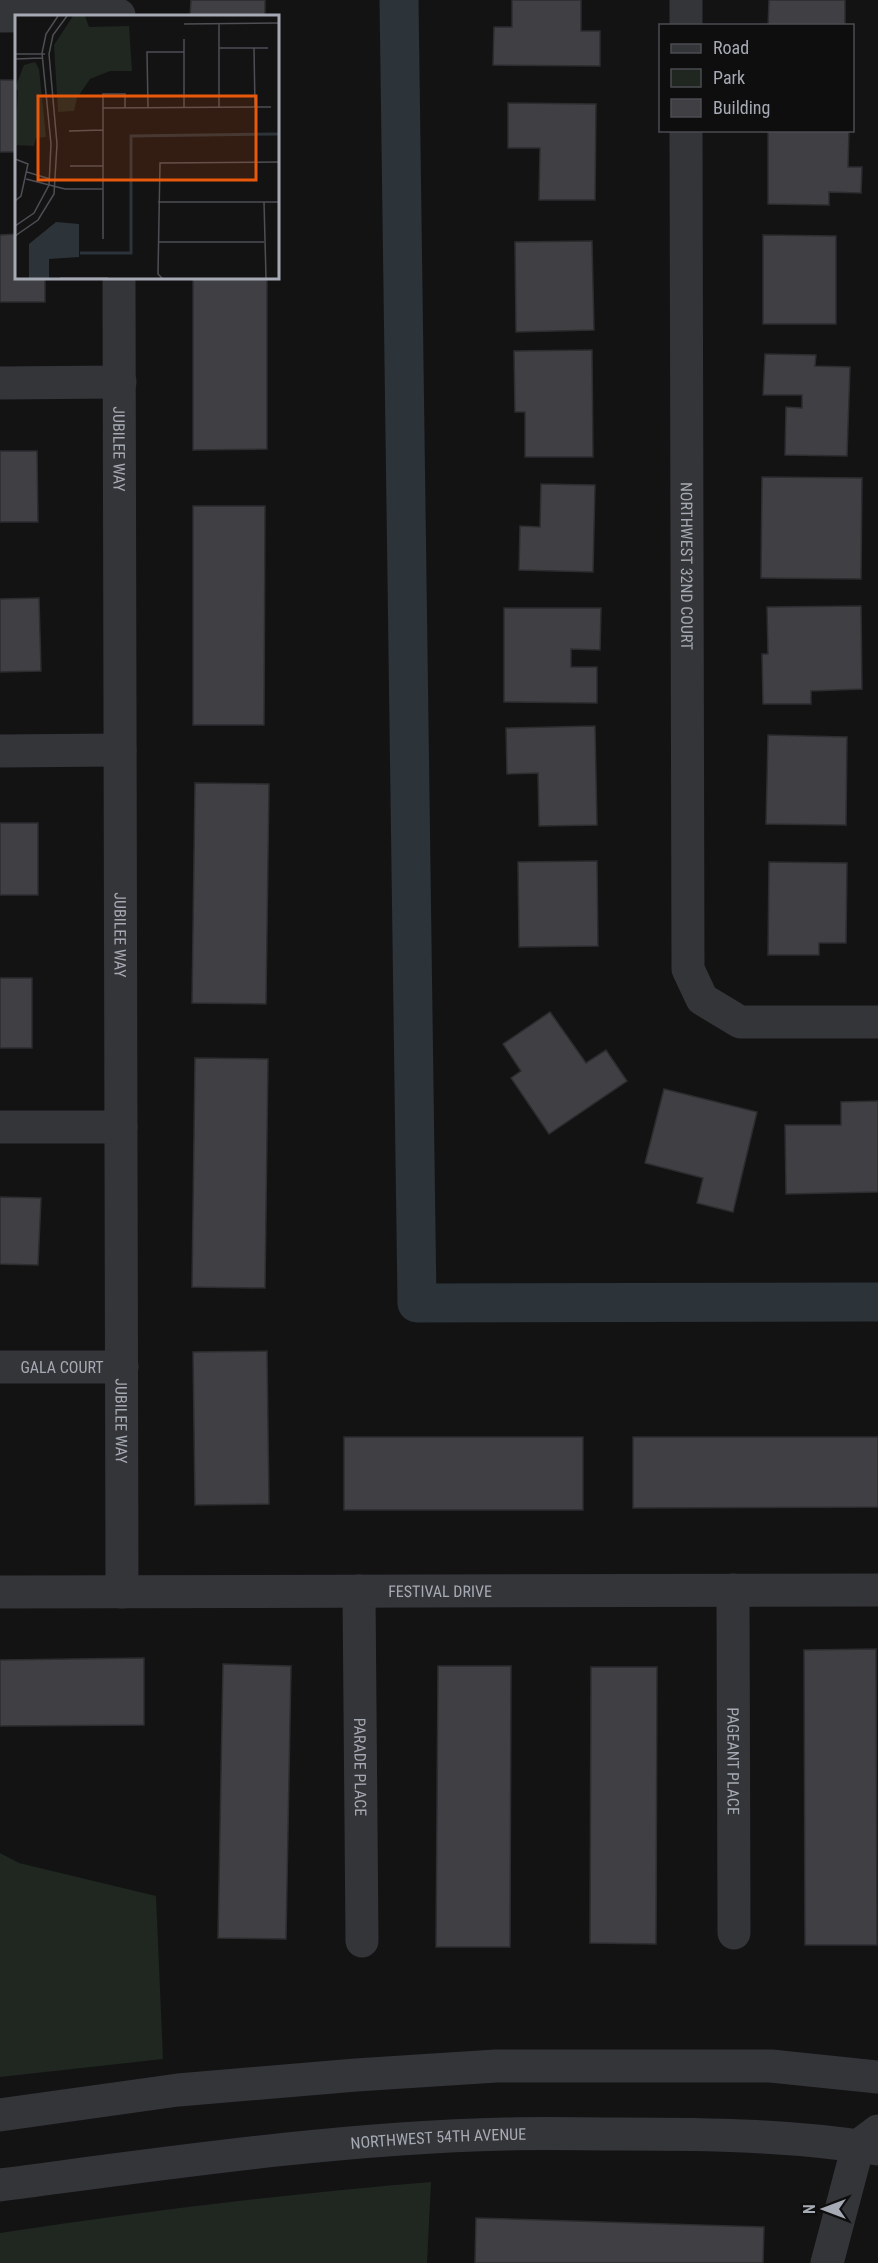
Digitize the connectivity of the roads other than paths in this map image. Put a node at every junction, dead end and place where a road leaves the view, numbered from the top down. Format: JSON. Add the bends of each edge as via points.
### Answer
{"nodes":[{"id":1,"x":686,"y":0,"type":"edge"},
{"id":2,"x":118,"y":11,"type":"edge"},
{"id":3,"x":15,"y":15,"type":"edge"},
{"id":4,"x":24,"y":15,"type":"edge"},
{"id":5,"x":0,"y":16,"type":"edge"},
{"id":6,"x":686,"y":24,"type":"edge"},
{"id":7,"x":686,"y":132,"type":"edge"},
{"id":8,"x":119,"y":279,"type":"edge"},
{"id":9,"x":120,"y":382,"type":"junction"},
{"id":10,"x":0,"y":383,"type":"edge"},
{"id":11,"x":120,"y":750,"type":"junction"},
{"id":12,"x":0,"y":751,"type":"edge"},
{"id":13,"x":878,"y":1022,"type":"edge"},
{"id":14,"x":0,"y":1127,"type":"edge"},
{"id":15,"x":121,"y":1127,"type":"junction"},
{"id":16,"x":0,"y":1367,"type":"edge"},
{"id":17,"x":122,"y":1367,"type":"junction"},
{"id":18,"x":733,"y":1590,"type":"junction"},
{"id":19,"x":878,"y":1590,"type":"edge"},
{"id":20,"x":359,"y":1591,"type":"junction"},
{"id":21,"x":0,"y":1592,"type":"edge"},
{"id":22,"x":122,"y":1592,"type":"junction"},
{"id":23,"x":734,"y":1933,"type":"dead end"},
{"id":24,"x":362,"y":1941,"type":"dead end"},
{"id":25,"x":878,"y":2077,"type":"edge"},
{"id":26,"x":0,"y":2115,"type":"edge"},
{"id":27,"x":871,"y":2142,"type":"edge"},
{"id":28,"x":0,"y":2185,"type":"edge"},
{"id":29,"x":827,"y":2263,"type":"edge"}],
"edges":[{"from":1,"to":6,"type":"street"},
{"from":2,"to":4,"type":"street"},
{"from":3,"to":5,"type":"street"},
{"from":7,"to":13,"type":"street","name":"NORTHWEST 32ND COURT","via":[[688,969],[702,999],[740,1022]]},
{"from":8,"to":9,"type":"street","name":"JUBILEE WAY"},
{"from":9,"to":10,"type":"street"},
{"from":9,"to":11,"type":"street","name":"JUBILEE WAY"},
{"from":11,"to":12,"type":"street"},
{"from":11,"to":15,"type":"street","name":"JUBILEE WAY"},
{"from":14,"to":15,"type":"street"},
{"from":15,"to":17,"type":"street","name":"JUBILEE WAY"},
{"from":16,"to":17,"type":"street","name":"GALA COURT"},
{"from":17,"to":22,"type":"street","name":"JUBILEE WAY"},
{"from":18,"to":19,"type":"street","name":"FESTIVAL DRIVE"},
{"from":18,"to":20,"type":"street","name":"FESTIVAL DRIVE"},
{"from":18,"to":23,"type":"street","name":"PAGEANT PLACE"},
{"from":20,"to":22,"type":"street","name":"FESTIVAL DRIVE"},
{"from":20,"to":24,"type":"street","name":"PARADE PLACE"},
{"from":21,"to":22,"type":"street","name":"FESTIVAL DRIVE"},
{"from":25,"to":26,"type":"street","via":[[771,2066],[496,2066],[178,2090]]},
{"from":27,"to":28,"type":"street","name":"NORTHWEST 54TH AVENUE","via":[[672,2134],[505,2134],[236,2156]]},
{"from":27,"to":29,"type":"street"}]}
